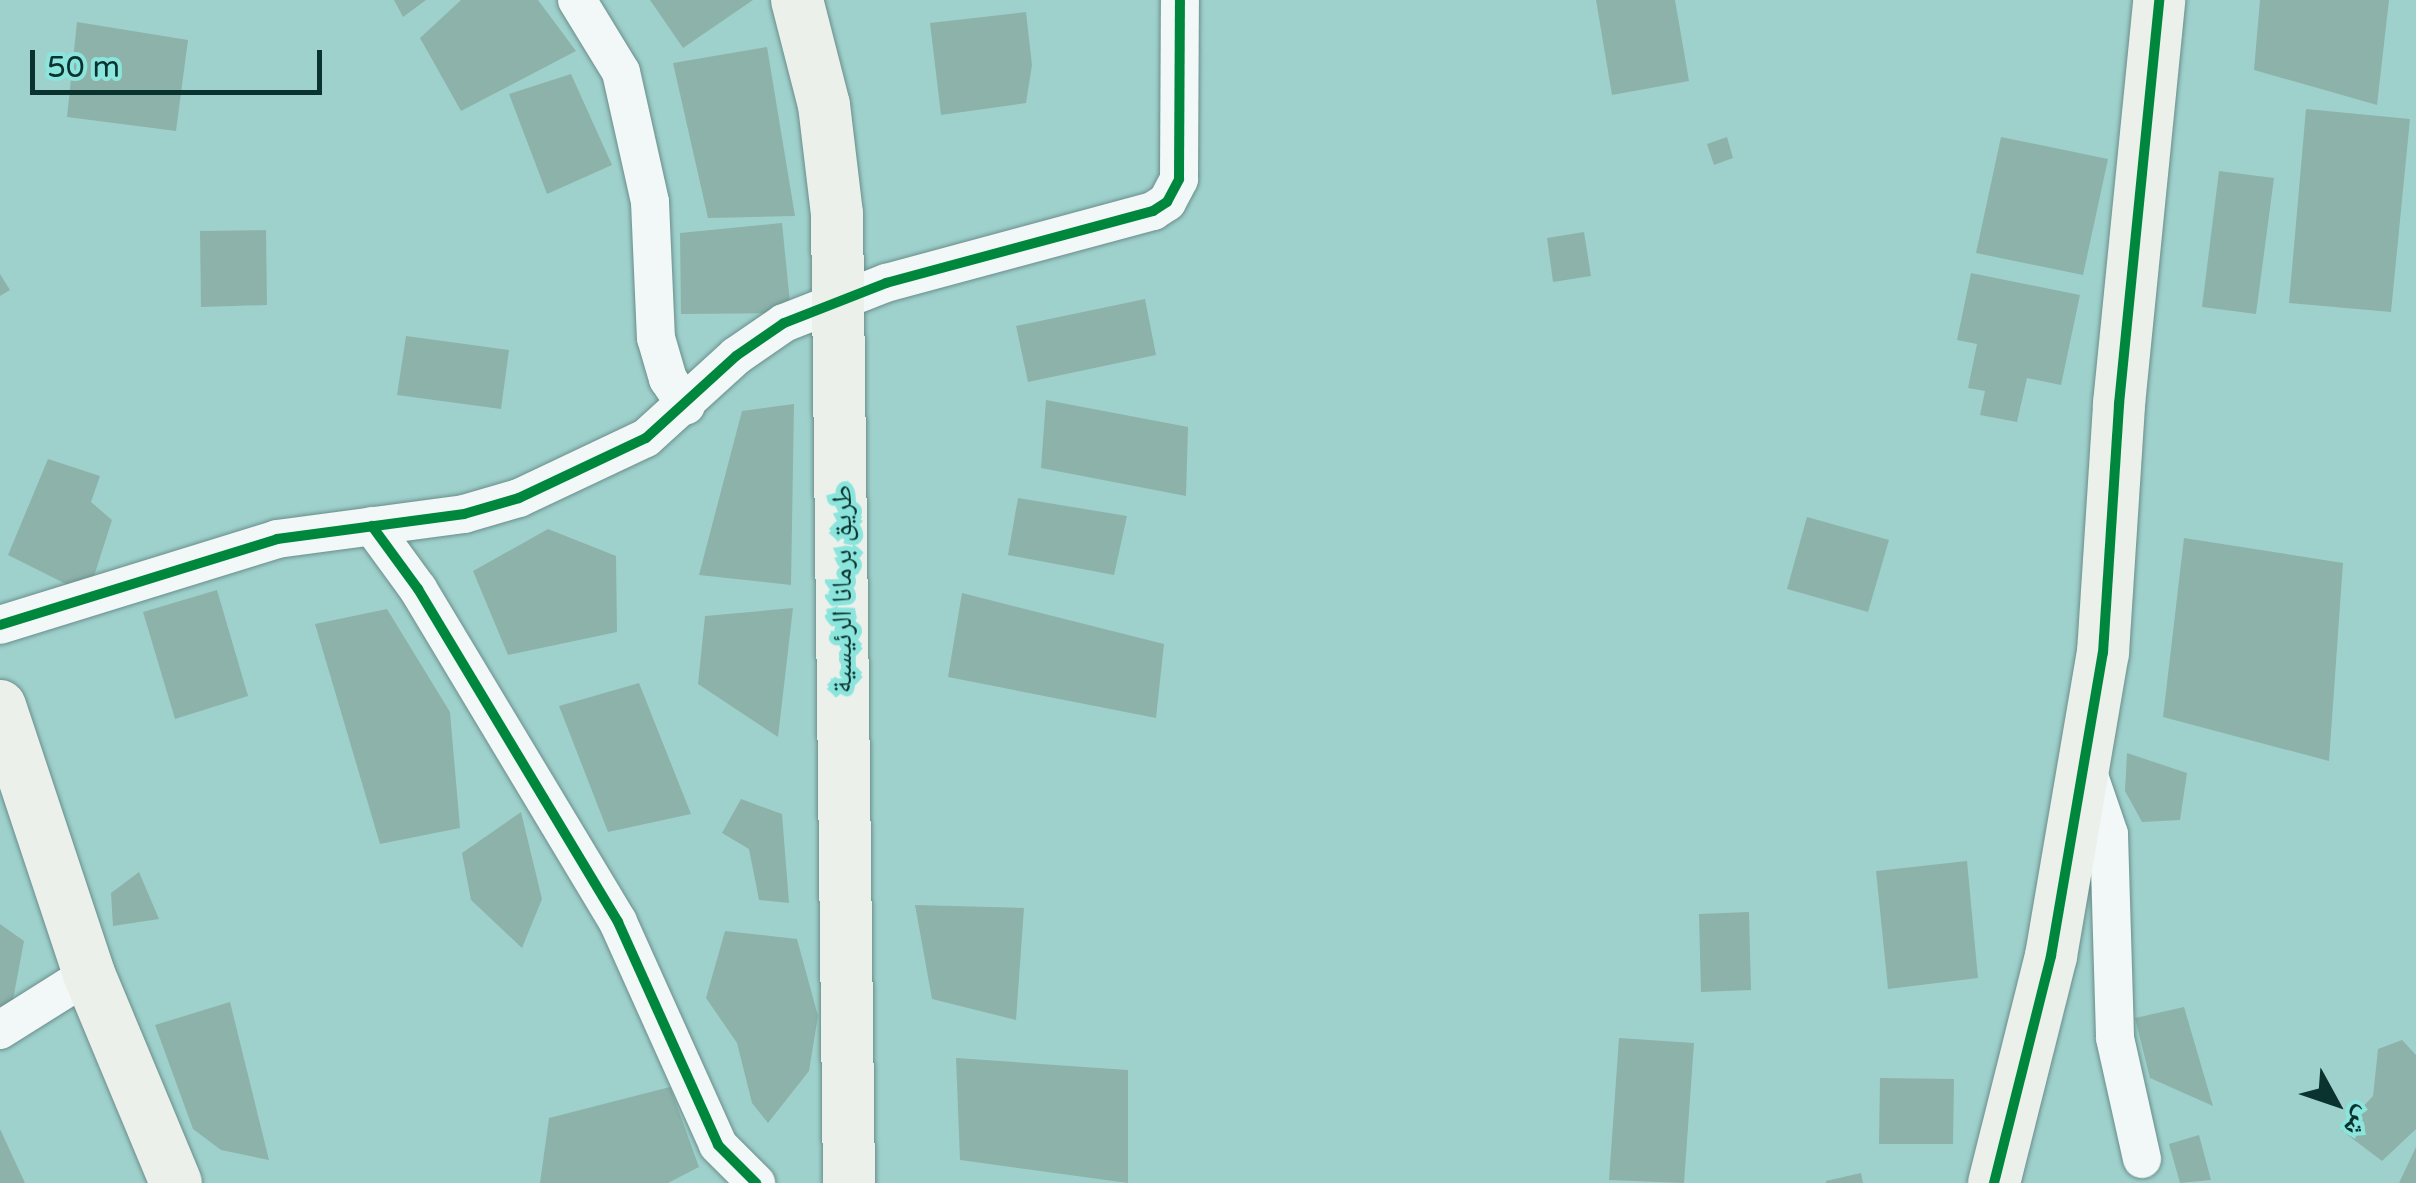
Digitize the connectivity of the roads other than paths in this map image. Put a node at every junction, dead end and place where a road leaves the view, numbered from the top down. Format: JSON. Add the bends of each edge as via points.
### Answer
{"nodes":[{"id":1,"x":577,"y":0,"type":"edge"},
{"id":2,"x":797,"y":0,"type":"edge"},
{"id":3,"x":1180,"y":0,"type":"edge"},
{"id":4,"x":2159,"y":0,"type":"edge"},
{"id":5,"x":837,"y":302,"type":"junction"},
{"id":6,"x":686,"y":406,"type":"junction"},
{"id":7,"x":372,"y":526,"type":"junction"},
{"id":8,"x":0,"y":625,"type":"edge"},
{"id":9,"x":0,"y":706,"type":"edge"},
{"id":10,"x":2085,"y":764,"type":"junction"},
{"id":11,"x":89,"y":974,"type":"junction"},
{"id":12,"x":0,"y":1030,"type":"edge"},
{"id":13,"x":2142,"y":1159,"type":"dead end"},
{"id":14,"x":176,"y":1183,"type":"edge"},
{"id":15,"x":756,"y":1183,"type":"edge"},
{"id":16,"x":849,"y":1183,"type":"edge"},
{"id":17,"x":1994,"y":1183,"type":"edge"}],
"edges":[{"from":1,"to":6,"type":"street","via":[[621,72],[650,202],[656,338],[668,379]]},
{"from":2,"to":5,"type":"street","name":"طريق برمانا الرئيسية","via":[[832,152]]},
{"from":3,"to":5,"type":"street","via":[[1180,166],[1168,202],[1139,216],[922,272]]},
{"from":4,"to":10,"type":"street","via":[[2103,653]]},
{"from":5,"to":6,"type":"street","via":[[784,323],[736,356]]},
{"from":5,"to":16,"type":"street","name":"طريق برمانا الرئيسية"},
{"from":6,"to":7,"type":"street","via":[[646,438],[519,498],[464,514]]},
{"from":7,"to":8,"type":"street","via":[[262,544]]},
{"from":7,"to":15,"type":"street","via":[[418,589],[618,922],[718,1145]]},
{"from":9,"to":11,"type":"street"},
{"from":10,"to":13,"type":"street","via":[[2109,834],[2115,1038]]},
{"from":10,"to":17,"type":"street","via":[[2034,1032]]},
{"from":11,"to":12,"type":"street"},
{"from":11,"to":14,"type":"street"}]}
